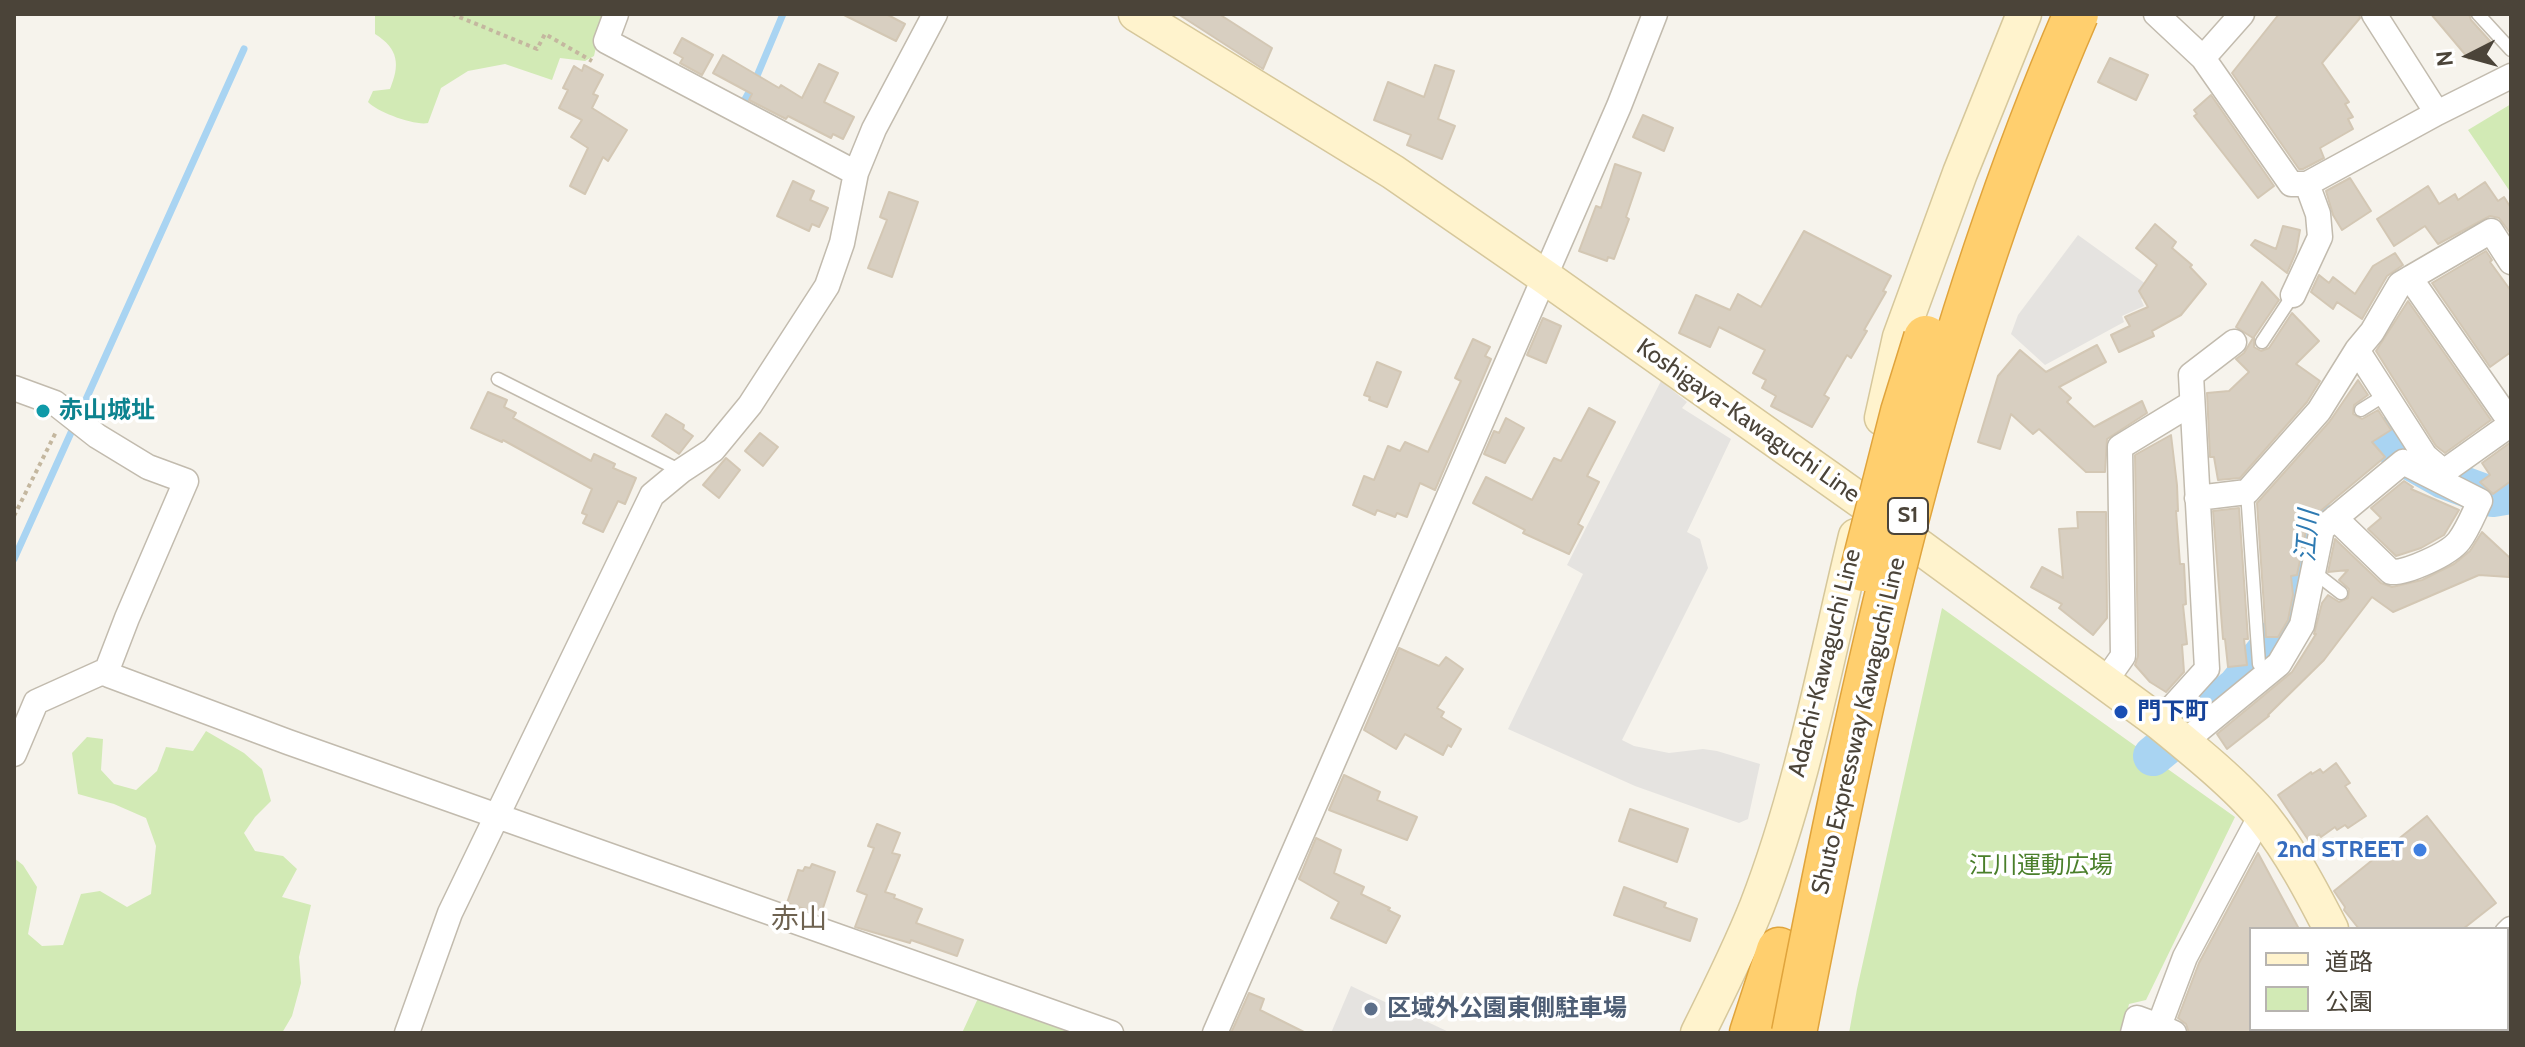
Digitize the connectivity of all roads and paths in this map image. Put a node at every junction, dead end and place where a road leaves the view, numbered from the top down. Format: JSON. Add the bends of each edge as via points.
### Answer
{"nodes":[{"id":1,"x":452,"y":14,"type":"edge"},
{"id":2,"x":616,"y":14,"type":"edge"},
{"id":3,"x":935,"y":14,"type":"edge"},
{"id":4,"x":1136,"y":14,"type":"edge"},
{"id":5,"x":1655,"y":14,"type":"edge"},
{"id":6,"x":2024,"y":14,"type":"edge"},
{"id":7,"x":2044,"y":14,"type":"edge"},
{"id":8,"x":2076,"y":14,"type":"edge"},
{"id":9,"x":2097,"y":14,"type":"edge"},
{"id":10,"x":2156,"y":14,"type":"edge"},
{"id":11,"x":2242,"y":14,"type":"edge"},
{"id":12,"x":2374,"y":14,"type":"edge"},
{"id":13,"x":2478,"y":14,"type":"edge"},
{"id":14,"x":606,"y":41,"type":"junction"},
{"id":15,"x":2511,"y":50,"type":"edge"},
{"id":16,"x":2203,"y":58,"type":"junction"},
{"id":17,"x":2511,"y":76,"type":"edge"},
{"id":18,"x":2437,"y":113,"type":"junction"},
{"id":19,"x":856,"y":173,"type":"junction"},
{"id":20,"x":2307,"y":184,"type":"junction"},
{"id":21,"x":2511,"y":262,"type":"edge"},
{"id":22,"x":1545,"y":277,"type":"junction"},
{"id":23,"x":2410,"y":278,"type":"junction"},
{"id":24,"x":2293,"y":295,"type":"joint"},
{"id":25,"x":2234,"y":342,"type":"dead end"},
{"id":26,"x":2262,"y":342,"type":"dead end"},
{"id":27,"x":2357,"y":350,"type":"junction"},
{"id":28,"x":498,"y":379,"type":"dead end"},
{"id":29,"x":14,"y":388,"type":"edge"},
{"id":30,"x":2385,"y":395,"type":"junction"},
{"id":31,"x":2192,"y":403,"type":"junction"},
{"id":32,"x":2361,"y":410,"type":"dead end"},
{"id":33,"x":66,"y":411,"type":"junction"},
{"id":34,"x":2511,"y":423,"type":"edge"},
{"id":35,"x":681,"y":471,"type":"junction"},
{"id":36,"x":2440,"y":475,"type":"junction"},
{"id":37,"x":2247,"y":492,"type":"junction"},
{"id":38,"x":2197,"y":498,"type":"junction"},
{"id":39,"x":1864,"y":503,"type":"junction"},
{"id":40,"x":14,"y":516,"type":"edge"},
{"id":41,"x":2335,"y":518,"type":"junction"},
{"id":42,"x":1920,"y":547,"type":"junction"},
{"id":43,"x":2314,"y":572,"type":"junction"},
{"id":44,"x":2341,"y":593,"type":"dead end"},
{"id":45,"x":107,"y":670,"type":"junction"},
{"id":46,"x":2268,"y":675,"type":"junction"},
{"id":47,"x":2104,"y":683,"type":"junction"},
{"id":48,"x":2172,"y":732,"type":"junction"},
{"id":49,"x":14,"y":754,"type":"edge"},
{"id":50,"x":2261,"y":815,"type":"junction"},
{"id":51,"x":497,"y":816,"type":"junction"},
{"id":52,"x":2330,"y":927,"type":"edge"},
{"id":53,"x":1779,"y":950,"type":"junction"},
{"id":54,"x":2167,"y":1029,"type":"edge"},
{"id":55,"x":407,"y":1033,"type":"edge"},
{"id":56,"x":1111,"y":1033,"type":"edge"},
{"id":57,"x":1215,"y":1033,"type":"edge"},
{"id":58,"x":1698,"y":1033,"type":"edge"},
{"id":59,"x":1752,"y":1033,"type":"edge"},
{"id":60,"x":1764,"y":1033,"type":"edge"},
{"id":61,"x":1794,"y":1033,"type":"edge"},
{"id":62,"x":1814,"y":1033,"type":"edge"},
{"id":63,"x":2133,"y":1033,"type":"edge"}],
"edges":[{"from":1,"to":14,"type":"path","via":[[537,49],[545,34],[594,62]]},
{"from":2,"to":14,"type":"street"},
{"from":3,"to":19,"type":"street"},
{"from":4,"to":22,"type":"main road","name":"Koshigaya-Kawaguchi Line","via":[[1393,172]]},
{"from":5,"to":22,"type":"street"},
{"from":6,"to":39,"type":"main road","name":"Adachi-Kawaguchi Line","via":[[1900,337]]},
{"from":7,"to":53,"type":"highway","name":"Shuto Expressway Kawaguchi Line","number":"S1","bridge":true,"via":[[1952,254],[1903,412]]},
{"from":8,"to":61,"type":"highway","name":"Shuto Expressway Kawaguchi Line","number":"S1","bridge":true,"via":[[2032,116],[1954,343],[1841,793]]},
{"from":9,"to":42,"type":"main road","via":[[2051,115],[1992,284]]},
{"from":10,"to":16,"type":"street"},
{"from":11,"to":16,"type":"street"},
{"from":12,"to":18,"type":"street"},
{"from":13,"to":15,"type":"lane"},
{"from":14,"to":19,"type":"street"},
{"from":16,"to":20,"type":"street","via":[[2291,184]]},
{"from":17,"to":18,"type":"street"},
{"from":18,"to":20,"type":"street"},
{"from":19,"to":35,"type":"street","via":[[827,286],[750,405],[713,450]]},
{"from":20,"to":24,"type":"street","via":[[2320,237]]},
{"from":21,"to":23,"type":"street","via":[[2491,231]]},
{"from":22,"to":39,"type":"main road","name":"Koshigaya-Kawaguchi Line"},
{"from":22,"to":57,"type":"street"},
{"from":23,"to":27,"type":"street","via":[[2400,284]]},
{"from":23,"to":34,"type":"street"},
{"from":24,"to":26,"type":"lane"},
{"from":25,"to":31,"type":"street","via":[[2191,375]]},
{"from":27,"to":30,"type":"street"},
{"from":27,"to":37,"type":"street","via":[[2319,411]]},
{"from":28,"to":35,"type":"lane"},
{"from":29,"to":33,"type":"street"},
{"from":30,"to":32,"type":"lane"},
{"from":30,"to":36,"type":"street"},
{"from":31,"to":38,"type":"street"},
{"from":31,"to":47,"type":"street","via":[[2120,447],[2123,656]]},
{"from":33,"to":40,"type":"path"},
{"from":33,"to":45,"type":"street","via":[[148,467],[186,481]]},
{"from":34,"to":36,"type":"street"},
{"from":35,"to":51,"type":"street","via":[[652,495]]},
{"from":36,"to":41,"type":"street","via":[[2403,462]]},
{"from":36,"to":41,"type":"street","via":[[2480,501],[2458,543],[2401,573],[2391,572]]},
{"from":37,"to":38,"type":"street"},
{"from":37,"to":46,"type":"lane","via":[[2259,664]]},
{"from":38,"to":48,"type":"street","via":[[2207,669]]},
{"from":39,"to":42,"type":"main road","name":"Koshigaya-Kawaguchi Line"},
{"from":39,"to":58,"type":"main road","name":"Adachi-Kawaguchi Line","via":[[1799,775],[1757,904]]},
{"from":41,"to":43,"type":"street","via":[[2322,529]]},
{"from":42,"to":47,"type":"main road","name":"Koshigaya-Kawaguchi Line"},
{"from":42,"to":62,"type":"main road","via":[[1855,824]]},
{"from":43,"to":44,"type":"lane"},
{"from":43,"to":46,"type":"street","via":[[2302,625]]},
{"from":45,"to":49,"type":"street","via":[[36,702]]},
{"from":45,"to":51,"type":"street"},
{"from":46,"to":48,"type":"street"},
{"from":47,"to":48,"type":"main road","name":"Koshigaya-Kawaguchi Line"},
{"from":48,"to":50,"type":"main road","name":"Koshigaya-Kawaguchi Line"},
{"from":50,"to":52,"type":"main road","name":"Koshigaya-Kawaguchi Line","via":[[2297,865]]},
{"from":50,"to":54,"type":"street","via":[[2185,957]]},
{"from":51,"to":55,"type":"street","via":[[450,913]]},
{"from":51,"to":56,"type":"street"},
{"from":53,"to":59,"type":"highway"},
{"from":53,"to":60,"type":"highway","name":"Shuto Expressway Kawaguchi Line","number":"S1"},
{"from":54,"to":63,"type":"street","via":[[2137,1018]]}]}
